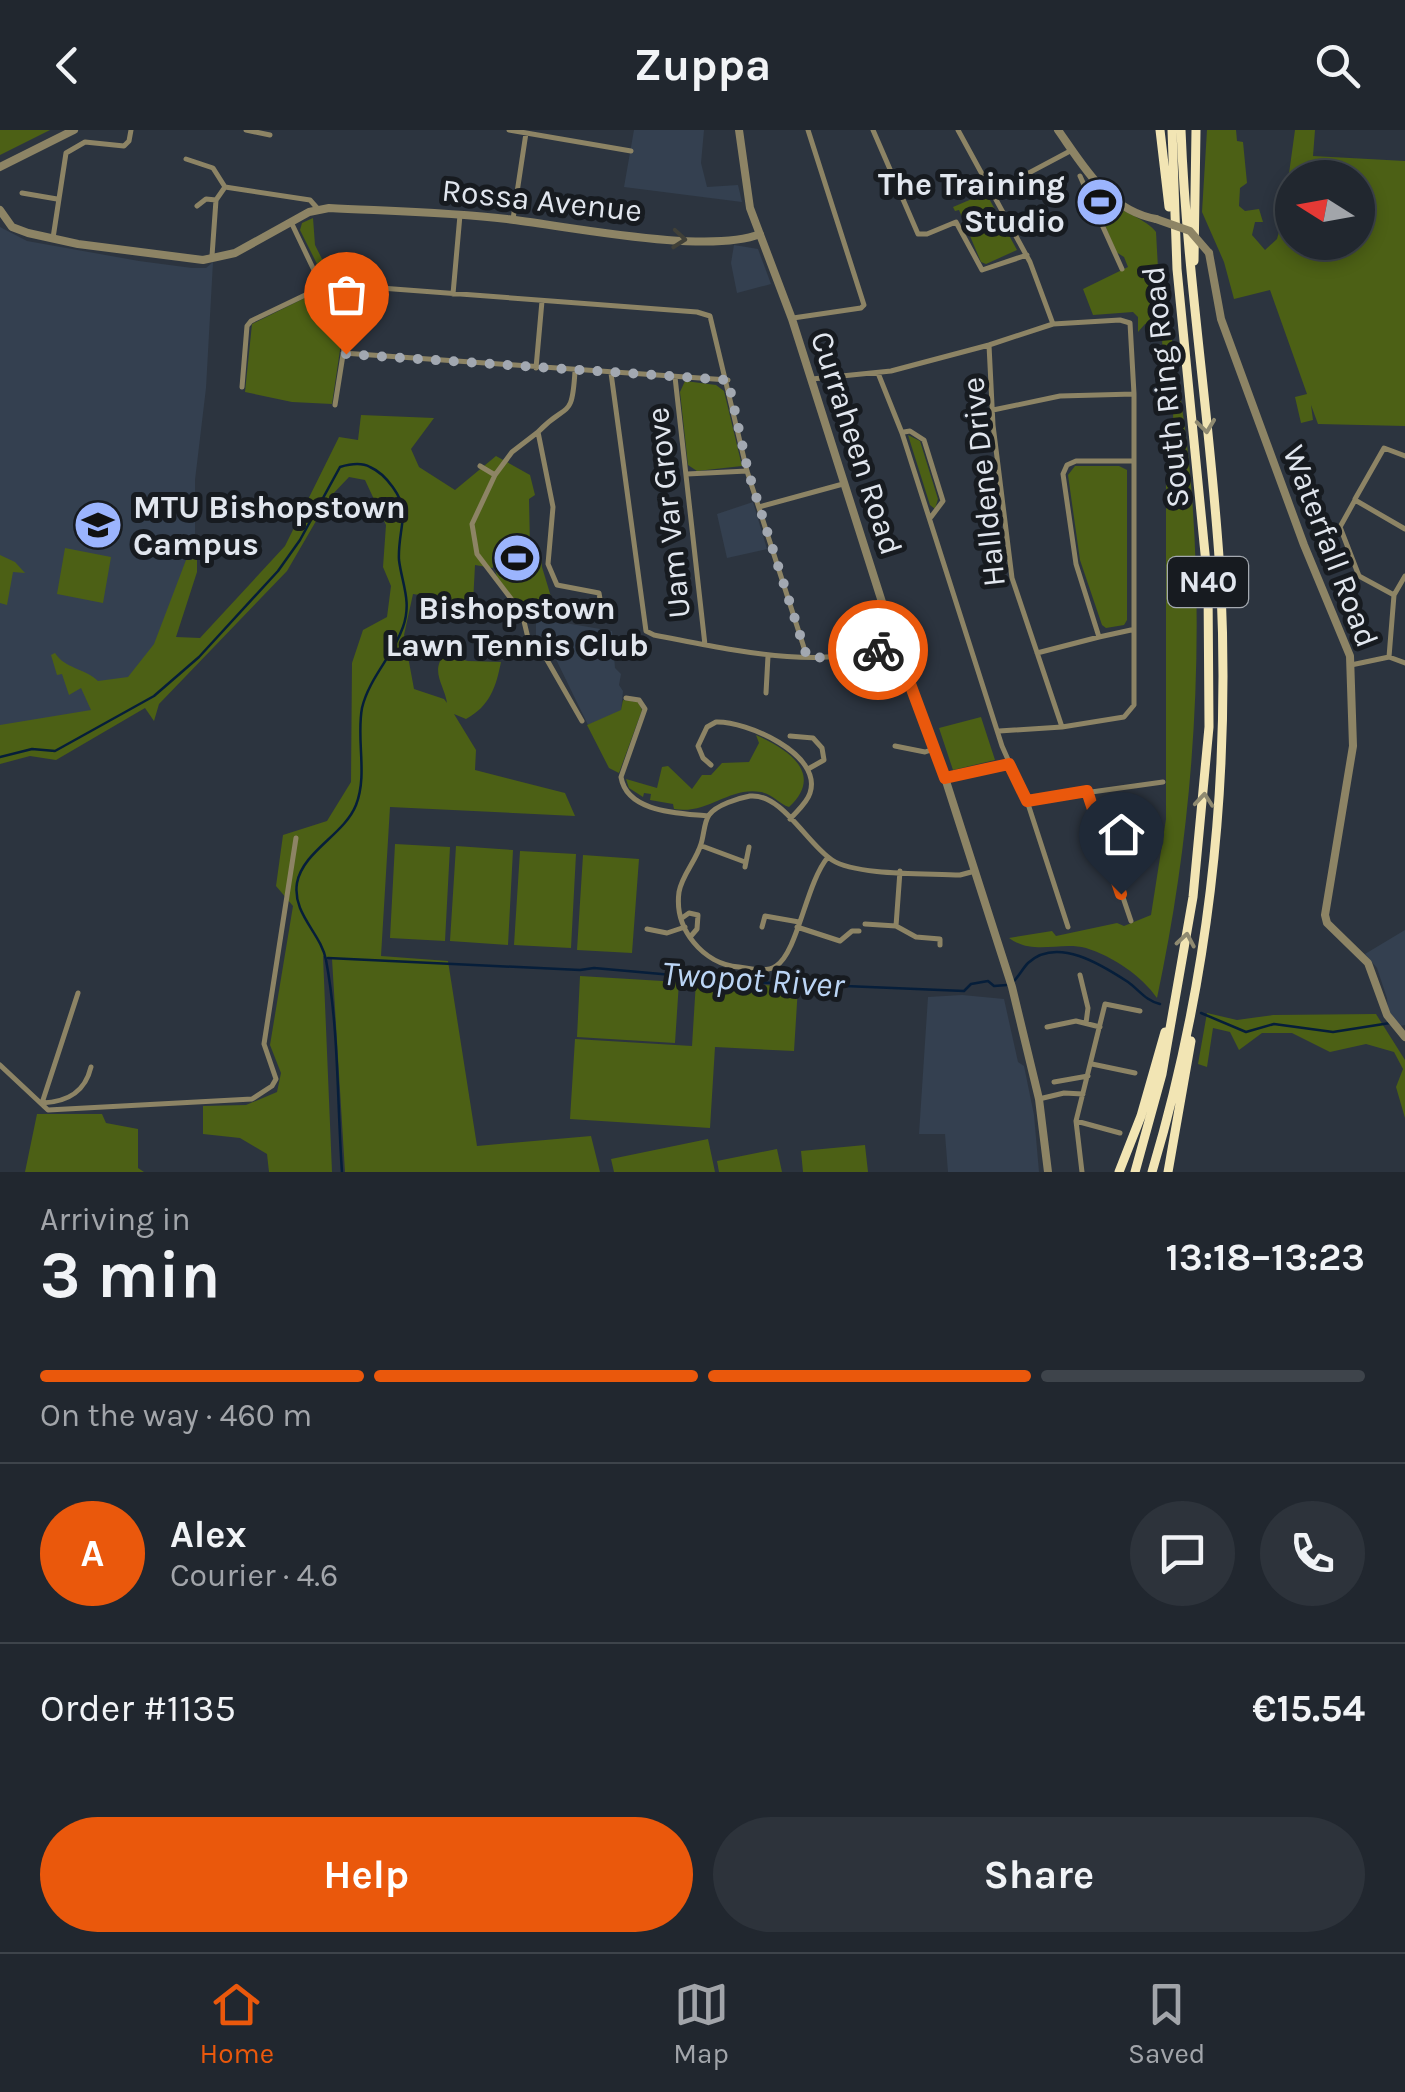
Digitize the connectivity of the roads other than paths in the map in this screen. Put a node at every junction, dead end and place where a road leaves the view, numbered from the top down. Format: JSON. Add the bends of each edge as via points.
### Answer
{"nodes":[{"id":1,"x":74,"y":130,"type":"edge"},
{"id":2,"x":131,"y":130,"type":"edge"},
{"id":3,"x":246,"y":130,"type":"edge"},
{"id":4,"x":509,"y":130,"type":"edge"},
{"id":5,"x":739,"y":130,"type":"edge"},
{"id":6,"x":808,"y":130,"type":"edge"},
{"id":7,"x":873,"y":130,"type":"edge"},
{"id":8,"x":958,"y":130,"type":"edge"},
{"id":9,"x":1058,"y":130,"type":"edge"},
{"id":10,"x":1160,"y":130,"type":"edge"},
{"id":11,"x":1172,"y":130,"type":"edge"},
{"id":12,"x":1181,"y":130,"type":"edge"},
{"id":13,"x":1196,"y":130,"type":"edge"},
{"id":14,"x":526,"y":133,"type":"junction"},
{"id":15,"x":553,"y":133,"type":"edge"},
{"id":16,"x":270,"y":134,"type":"dead end"},
{"id":17,"x":126,"y":144,"type":"junction"},
{"id":18,"x":631,"y":150,"type":"dead end"},
{"id":19,"x":1072,"y":150,"type":"junction"},
{"id":20,"x":133,"y":152,"type":"dead end"},
{"id":21,"x":186,"y":159,"type":"dead end"},
{"id":22,"x":0,"y":167,"type":"edge"},
{"id":23,"x":1080,"y":176,"type":"dead end"},
{"id":24,"x":225,"y":187,"type":"junction"},
{"id":25,"x":993,"y":192,"type":"junction"},
{"id":26,"x":22,"y":193,"type":"dead end"},
{"id":27,"x":1108,"y":196,"type":"junction"},
{"id":28,"x":58,"y":199,"type":"junction"},
{"id":29,"x":216,"y":200,"type":"junction"},
{"id":30,"x":197,"y":206,"type":"dead end"},
{"id":31,"x":1093,"y":207,"type":"junction"},
{"id":32,"x":318,"y":209,"type":"junction"},
{"id":33,"x":0,"y":210,"type":"edge"},
{"id":34,"x":460,"y":215,"type":"junction"},
{"id":35,"x":513,"y":220,"type":"junction"},
{"id":36,"x":291,"y":222,"type":"junction"},
{"id":37,"x":760,"y":234,"type":"junction"},
{"id":38,"x":52,"y":239,"type":"junction"},
{"id":39,"x":1027,"y":255,"type":"junction"},
{"id":40,"x":212,"y":260,"type":"junction"},
{"id":41,"x":1122,"y":269,"type":"dead end"},
{"id":42,"x":1177,"y":269,"type":"junction"},
{"id":43,"x":354,"y":286,"type":"junction"},
{"id":44,"x":322,"y":287,"type":"junction"},
{"id":45,"x":453,"y":294,"type":"junction"},
{"id":46,"x":542,"y":301,"type":"junction"},
{"id":47,"x":792,"y":319,"type":"junction"},
{"id":48,"x":1053,"y":324,"type":"junction"},
{"id":49,"x":1196,"y":329,"type":"junction"},
{"id":50,"x":989,"y":345,"type":"junction"},
{"id":51,"x":343,"y":353,"type":"junction"},
{"id":52,"x":536,"y":368,"type":"junction"},
{"id":53,"x":575,"y":370,"type":"junction"},
{"id":54,"x":611,"y":373,"type":"junction"},
{"id":55,"x":878,"y":373,"type":"junction"},
{"id":56,"x":675,"y":377,"type":"junction"},
{"id":57,"x":810,"y":379,"type":"junction"},
{"id":58,"x":728,"y":380,"type":"junction"},
{"id":59,"x":242,"y":387,"type":"dead end"},
{"id":60,"x":1134,"y":394,"type":"junction"},
{"id":61,"x":334,"y":405,"type":"dead end"},
{"id":62,"x":993,"y":410,"type":"junction"},
{"id":63,"x":538,"y":432,"type":"junction"},
{"id":64,"x":902,"y":433,"type":"junction"},
{"id":65,"x":1405,"y":456,"type":"edge"},
{"id":66,"x":1132,"y":461,"type":"junction"},
{"id":67,"x":480,"y":466,"type":"dead end"},
{"id":68,"x":748,"y":471,"type":"junction"},
{"id":69,"x":495,"y":474,"type":"junction"},
{"id":70,"x":687,"y":474,"type":"junction"},
{"id":71,"x":843,"y":484,"type":"junction"},
{"id":72,"x":1354,"y":500,"type":"junction"},
{"id":73,"x":759,"y":507,"type":"junction"},
{"id":74,"x":931,"y":516,"type":"junction"},
{"id":75,"x":1405,"y":530,"type":"edge"},
{"id":76,"x":1405,"y":576,"type":"edge"},
{"id":77,"x":1394,"y":596,"type":"junction"},
{"id":78,"x":600,"y":598,"type":"dead end"},
{"id":79,"x":1132,"y":630,"type":"junction"},
{"id":80,"x":1098,"y":637,"type":"junction"},
{"id":81,"x":705,"y":645,"type":"junction"},
{"id":82,"x":896,"y":646,"type":"junction"},
{"id":83,"x":1036,"y":653,"type":"junction"},
{"id":84,"x":768,"y":656,"type":"junction"},
{"id":85,"x":807,"y":657,"type":"junction"},
{"id":86,"x":1388,"y":658,"type":"junction"},
{"id":87,"x":1405,"y":663,"type":"edge"},
{"id":88,"x":1351,"y":665,"type":"junction"},
{"id":89,"x":766,"y":693,"type":"dead end"},
{"id":90,"x":626,"y":698,"type":"dead end"},
{"id":91,"x":652,"y":699,"type":"dead end"},
{"id":92,"x":644,"y":704,"type":"junction"},
{"id":93,"x":582,"y":720,"type":"dead end"},
{"id":94,"x":1062,"y":727,"type":"junction"},
{"id":95,"x":998,"y":731,"type":"junction"},
{"id":96,"x":790,"y":736,"type":"dead end"},
{"id":97,"x":895,"y":746,"type":"dead end"},
{"id":98,"x":934,"y":749,"type":"junction"},
{"id":99,"x":1009,"y":764,"type":"junction"},
{"id":100,"x":711,"y":765,"type":"dead end"},
{"id":101,"x":808,"y":769,"type":"junction"},
{"id":102,"x":945,"y":778,"type":"junction"},
{"id":103,"x":1163,"y":782,"type":"dead end"},
{"id":104,"x":1087,"y":791,"type":"junction"},
{"id":105,"x":1027,"y":801,"type":"junction"},
{"id":106,"x":708,"y":816,"type":"junction"},
{"id":107,"x":790,"y":819,"type":"junction"},
{"id":108,"x":296,"y":838,"type":"dead end"},
{"id":109,"x":701,"y":846,"type":"junction"},
{"id":110,"x":749,"y":847,"type":"dead end"},
{"id":111,"x":828,"y":857,"type":"junction"},
{"id":112,"x":900,"y":871,"type":"junction"},
{"id":113,"x":975,"y":871,"type":"junction"},
{"id":114,"x":682,"y":918,"type":"junction"},
{"id":115,"x":1130,"y":922,"type":"dead end"},
{"id":116,"x":865,"y":924,"type":"dead end"},
{"id":117,"x":799,"y":925,"type":"junction"},
{"id":118,"x":896,"y":926,"type":"junction"},
{"id":119,"x":684,"y":927,"type":"junction"},
{"id":120,"x":762,"y":927,"type":"dead end"},
{"id":121,"x":1068,"y":927,"type":"dead end"},
{"id":122,"x":647,"y":930,"type":"dead end"},
{"id":123,"x":859,"y":931,"type":"dead end"},
{"id":124,"x":691,"y":936,"type":"junction"},
{"id":125,"x":1205,"y":944,"type":"junction"},
{"id":126,"x":940,"y":945,"type":"dead end"},
{"id":127,"x":1080,"y":976,"type":"dead end"},
{"id":128,"x":1178,"y":980,"type":"junction"},
{"id":129,"x":78,"y":992,"type":"dead end"},
{"id":130,"x":1140,"y":1011,"type":"dead end"},
{"id":131,"x":1086,"y":1023,"type":"junction"},
{"id":132,"x":1047,"y":1027,"type":"dead end"},
{"id":133,"x":1100,"y":1027,"type":"junction"},
{"id":134,"x":1405,"y":1038,"type":"edge"},
{"id":135,"x":1092,"y":1064,"type":"junction"},
{"id":136,"x":0,"y":1065,"type":"edge"},
{"id":137,"x":91,"y":1067,"type":"dead end"},
{"id":138,"x":1135,"y":1073,"type":"dead end"},
{"id":139,"x":1088,"y":1076,"type":"junction"},
{"id":140,"x":1054,"y":1082,"type":"dead end"},
{"id":141,"x":1083,"y":1094,"type":"junction"},
{"id":142,"x":1040,"y":1099,"type":"junction"},
{"id":143,"x":42,"y":1104,"type":"junction"},
{"id":144,"x":1076,"y":1121,"type":"junction"},
{"id":145,"x":1120,"y":1133,"type":"dead end"},
{"id":146,"x":1048,"y":1172,"type":"edge"},
{"id":147,"x":1082,"y":1172,"type":"edge"},
{"id":148,"x":1119,"y":1172,"type":"edge"},
{"id":149,"x":1135,"y":1172,"type":"edge"},
{"id":150,"x":1152,"y":1172,"type":"edge"},
{"id":151,"x":1168,"y":1172,"type":"edge"}],
"edges":[{"from":1,"to":22,"type":"street"},
{"from":2,"to":17,"type":"street"},
{"from":3,"to":16,"type":"street"},
{"from":4,"to":14,"type":"street"},
{"from":5,"to":37,"type":"street","name":"Curraheen Road","via":[[747,200]]},
{"from":6,"to":47,"type":"street","via":[[864,304]]},
{"from":7,"to":39,"type":"street","via":[[918,234],[956,222],[982,270]]},
{"from":8,"to":25,"type":"street"},
{"from":9,"to":19,"type":"street","name":"Waterfall Road"},
{"from":10,"to":42,"type":"highway"},
{"from":11,"to":42,"type":"highway","name":"South Ring Road","number":"N40"},
{"from":12,"to":49,"type":"highway","name":"South Ring Road","number":"N40"},
{"from":13,"to":49,"type":"highway"},
{"from":14,"to":15,"type":"street"},
{"from":14,"to":35,"type":"street"},
{"from":15,"to":18,"type":"street"},
{"from":17,"to":20,"type":"street"},
{"from":17,"to":28,"type":"street","via":[[85,142],[69,150]]},
{"from":19,"to":25,"type":"street"},
{"from":19,"to":27,"type":"street","name":"Waterfall Road"},
{"from":21,"to":24,"type":"street","via":[[213,168]]},
{"from":23,"to":31,"type":"street"},
{"from":24,"to":29,"type":"street"},
{"from":24,"to":32,"type":"street","name":"Rossa Avenue","via":[[310,200]]},
{"from":25,"to":39,"type":"street"},
{"from":26,"to":28,"type":"street"},
{"from":27,"to":31,"type":"street"},
{"from":27,"to":88,"type":"street","name":"Waterfall Road","bridge":true,"via":[[1128,210],[1190,231],[1209,252],[1221,319]]},
{"from":28,"to":38,"type":"street"},
{"from":29,"to":30,"type":"street"},
{"from":29,"to":40,"type":"street"},
{"from":31,"to":41,"type":"street"},
{"from":32,"to":34,"type":"street","name":"Rossa Avenue"},
{"from":32,"to":36,"type":"street","name":"Rossa Avenue"},
{"from":33,"to":38,"type":"street","via":[[16,229]]},
{"from":34,"to":35,"type":"street","name":"Rossa Avenue"},
{"from":34,"to":45,"type":"street"},
{"from":35,"to":37,"type":"street","name":"Rossa Avenue","one_way":true,"via":[[708,241]]},
{"from":36,"to":40,"type":"street","name":"Rossa Avenue"},
{"from":36,"to":44,"type":"street"},
{"from":37,"to":47,"type":"street","name":"Curraheen Road"},
{"from":38,"to":40,"type":"street"},
{"from":39,"to":48,"type":"street"},
{"from":128,"to":42,"type":"highway","name":"South Ring Road","number":"N40","one_way":true,"via":[[1202,821],[1210,640]]},
{"from":43,"to":44,"type":"street"},
{"from":43,"to":45,"type":"street"},
{"from":43,"to":51,"type":"street"},
{"from":44,"to":59,"type":"street","via":[[248,324]]},
{"from":45,"to":46,"type":"street"},
{"from":46,"to":52,"type":"street"},
{"from":46,"to":58,"type":"street","via":[[704,313],[714,321]]},
{"from":47,"to":57,"type":"street","name":"Curraheen Road"},
{"from":48,"to":50,"type":"street"},
{"from":48,"to":60,"type":"street","via":[[1126,320],[1133,330]]},
{"from":49,"to":125,"type":"highway","name":"South Ring Road","number":"N40","one_way":true,"via":[[1222,641],[1221,766]]},
{"from":50,"to":55,"type":"street"},
{"from":50,"to":62,"type":"street","name":"Halldene Drive"},
{"from":51,"to":52,"type":"street"},
{"from":51,"to":61,"type":"street"},
{"from":52,"to":53,"type":"street"},
{"from":53,"to":54,"type":"street"},
{"from":53,"to":63,"type":"street","via":[[570,408]]},
{"from":54,"to":56,"type":"street"},
{"from":54,"to":81,"type":"street","via":[[643,624],[654,636]]},
{"from":55,"to":57,"type":"street"},
{"from":55,"to":64,"type":"street"},
{"from":56,"to":58,"type":"street"},
{"from":56,"to":70,"type":"street","name":"Uam Var Grove"},
{"from":57,"to":71,"type":"street","name":"Curraheen Road"},
{"from":58,"to":68,"type":"street"},
{"from":60,"to":62,"type":"street","via":[[1060,396]]},
{"from":60,"to":66,"type":"street"},
{"from":62,"to":83,"type":"street","name":"Halldene Drive","via":[[1012,578]]},
{"from":63,"to":69,"type":"street"},
{"from":63,"to":78,"type":"street","via":[[553,507],[550,572],[561,588]]},
{"from":64,"to":74,"type":"street"},
{"from":64,"to":74,"type":"street","via":[[924,440],[943,500]]},
{"from":65,"to":72,"type":"street","via":[[1384,448]]},
{"from":66,"to":79,"type":"street"},
{"from":66,"to":80,"type":"street","via":[[1076,460],[1063,474],[1076,564]]},
{"from":67,"to":69,"type":"street"},
{"from":68,"to":70,"type":"street"},
{"from":68,"to":73,"type":"street"},
{"from":69,"to":93,"type":"street","via":[[472,524],[477,554],[522,613],[528,638]]},
{"from":70,"to":81,"type":"street","name":"Uam Var Grove"},
{"from":71,"to":73,"type":"street"},
{"from":71,"to":82,"type":"street","name":"Curraheen Road"},
{"from":72,"to":75,"type":"street"},
{"from":72,"to":77,"type":"street","via":[[1340,529],[1358,574]]},
{"from":73,"to":85,"type":"street"},
{"from":74,"to":95,"type":"street"},
{"from":76,"to":77,"type":"street"},
{"from":77,"to":86,"type":"street"},
{"from":79,"to":80,"type":"street"},
{"from":79,"to":94,"type":"street","via":[[1130,712]]},
{"from":80,"to":83,"type":"street"},
{"from":81,"to":84,"type":"street"},
{"from":82,"to":85,"type":"street"},
{"from":82,"to":98,"type":"street","name":"Curraheen Road"},
{"from":83,"to":94,"type":"street","name":"Halldene Drive"},
{"from":84,"to":85,"type":"street"},
{"from":84,"to":89,"type":"street"},
{"from":86,"to":87,"type":"street"},
{"from":86,"to":88,"type":"street"},
{"from":88,"to":134,"type":"street","name":"Waterfall Road","via":[[1353,746],[1325,915],[1331,930],[1368,964]]},
{"from":90,"to":92,"type":"street"},
{"from":91,"to":92,"type":"street"},
{"from":92,"to":106,"type":"street","via":[[621,777],[624,787],[658,810]]},
{"from":94,"to":95,"type":"street"},
{"from":95,"to":99,"type":"street"},
{"from":96,"to":101,"type":"street","via":[[813,738],[822,748],[824,760]]},
{"from":97,"to":98,"type":"street"},
{"from":98,"to":102,"type":"street","name":"Curraheen Road"},
{"from":99,"to":102,"type":"street"},
{"from":99,"to":105,"type":"street"},
{"from":100,"to":101,"type":"street","via":[[698,746],[708,727],[724,722],[770,736]]},
{"from":101,"to":107,"type":"street","via":[[811,792]]},
{"from":102,"to":113,"type":"street","name":"Curraheen Road"},
{"from":103,"to":104,"type":"street"},
{"from":104,"to":105,"type":"street"},
{"from":104,"to":115,"type":"street"},
{"from":105,"to":121,"type":"street"},
{"from":106,"to":107,"type":"street","via":[[756,796],[771,800]]},
{"from":106,"to":109,"type":"street"},
{"from":107,"to":111,"type":"street"},
{"from":108,"to":143,"type":"street","via":[[264,1044],[272,1086],[252,1099],[194,1104],[48,1110]]},
{"from":109,"to":110,"type":"street","via":[[745,865]]},
{"from":109,"to":114,"type":"street","via":[[678,896]]},
{"from":111,"to":112,"type":"street","via":[[857,869]]},
{"from":111,"to":117,"type":"street","via":[[816,870]]},
{"from":112,"to":113,"type":"street"},
{"from":112,"to":118,"type":"street"},
{"from":113,"to":142,"type":"street","name":"Curraheen Road"},
{"from":114,"to":119,"type":"street"},
{"from":114,"to":124,"type":"street","via":[[698,915]]},
{"from":116,"to":118,"type":"street"},
{"from":117,"to":120,"type":"street","via":[[765,916]]},
{"from":117,"to":123,"type":"street","via":[[840,941]]},
{"from":117,"to":124,"type":"street","via":[[782,960],[766,970],[718,964]]},
{"from":118,"to":126,"type":"street","via":[[940,939]]},
{"from":119,"to":122,"type":"street"},
{"from":119,"to":124,"type":"street"},
{"from":125,"to":150,"type":"highway","name":"South Ring Road","number":"N40"},
{"from":125,"to":151,"type":"highway"},
{"from":127,"to":131,"type":"street"},
{"from":128,"to":148,"type":"highway"},
{"from":128,"to":149,"type":"highway","name":"South Ring Road","number":"N40"},
{"from":129,"to":143,"type":"street"},
{"from":130,"to":133,"type":"street","via":[[1105,1004]]},
{"from":131,"to":132,"type":"street"},
{"from":131,"to":133,"type":"street"},
{"from":133,"to":135,"type":"street"},
{"from":135,"to":138,"type":"street"},
{"from":135,"to":139,"type":"street"},
{"from":136,"to":143,"type":"street"},
{"from":137,"to":143,"type":"street","via":[[73,1096]]},
{"from":139,"to":140,"type":"street"},
{"from":139,"to":141,"type":"street"},
{"from":141,"to":142,"type":"street"},
{"from":141,"to":144,"type":"street"},
{"from":142,"to":146,"type":"street","name":"Curraheen Road"},
{"from":144,"to":145,"type":"street"},
{"from":144,"to":147,"type":"street"}]}
